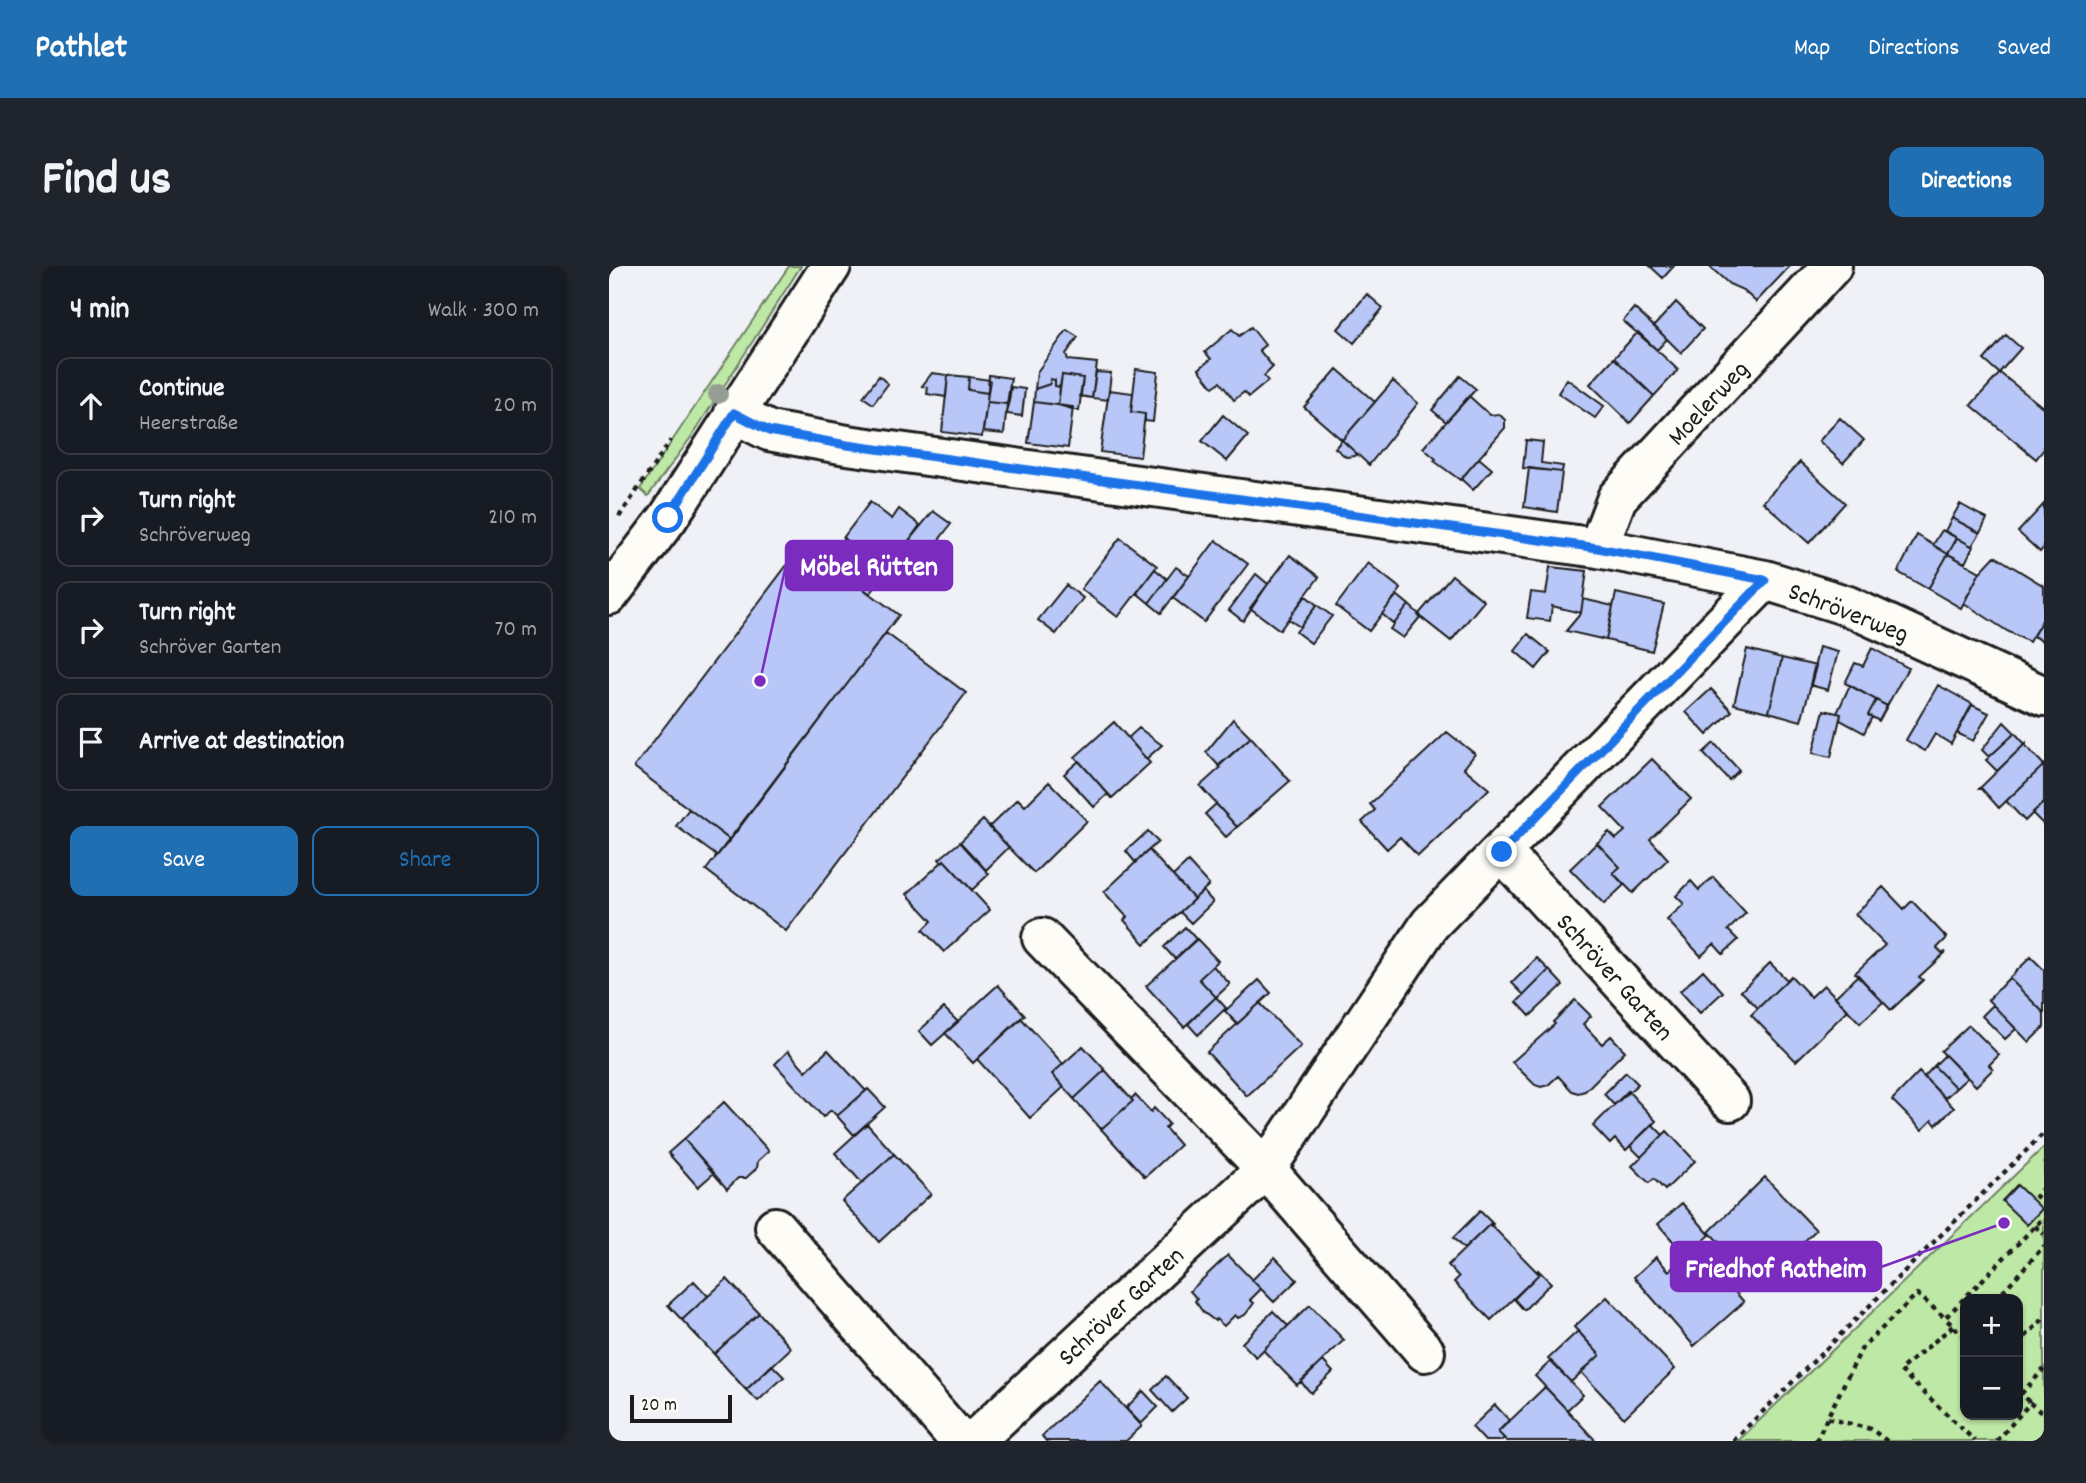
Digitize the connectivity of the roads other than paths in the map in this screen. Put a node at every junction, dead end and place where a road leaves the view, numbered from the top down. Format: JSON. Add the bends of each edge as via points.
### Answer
{"nodes":[{"id":1,"x":831,"y":266,"type":"edge"},
{"id":2,"x":1832,"y":266,"type":"edge"},
{"id":3,"x":734,"y":413,"type":"junction"},
{"id":4,"x":1598,"y":548,"type":"junction"},
{"id":5,"x":1765,"y":580,"type":"junction"},
{"id":6,"x":609,"y":595,"type":"edge"},
{"id":7,"x":2044,"y":696,"type":"edge"},
{"id":8,"x":1502,"y":852,"type":"junction"},
{"id":9,"x":1042,"y":938,"type":"dead end"},
{"id":10,"x":1730,"y":1101,"type":"dead end"},
{"id":11,"x":1266,"y":1170,"type":"junction"},
{"id":12,"x":775,"y":1227,"type":"dead end"},
{"id":13,"x":1425,"y":1352,"type":"dead end"},
{"id":14,"x":960,"y":1441,"type":"edge"},
{"id":15,"x":974,"y":1441,"type":"edge"}],
"edges":[{"from":1,"to":3,"type":"street"},
{"from":2,"to":4,"type":"street","name":"Moelerweg","via":[[1617,498]]},
{"from":3,"to":4,"type":"street","name":"Schröverweg","via":[[769,431],[847,445]]},
{"from":3,"to":6,"type":"street","via":[[668,518]]},
{"from":4,"to":5,"type":"street","name":"Schröverweg"},
{"from":5,"to":7,"type":"street","name":"Schröverweg","via":[[1848,606]]},
{"from":5,"to":8,"type":"street","name":"Schröver Garten"},
{"from":8,"to":10,"type":"street","name":"Schröver Garten"},
{"from":8,"to":11,"type":"street","name":"Schröver Garten","via":[[1430,924]]},
{"from":9,"to":11,"type":"street"},
{"from":11,"to":13,"type":"street"},
{"from":11,"to":15,"type":"street","name":"Schröver Garten"},
{"from":12,"to":14,"type":"street"}]}
